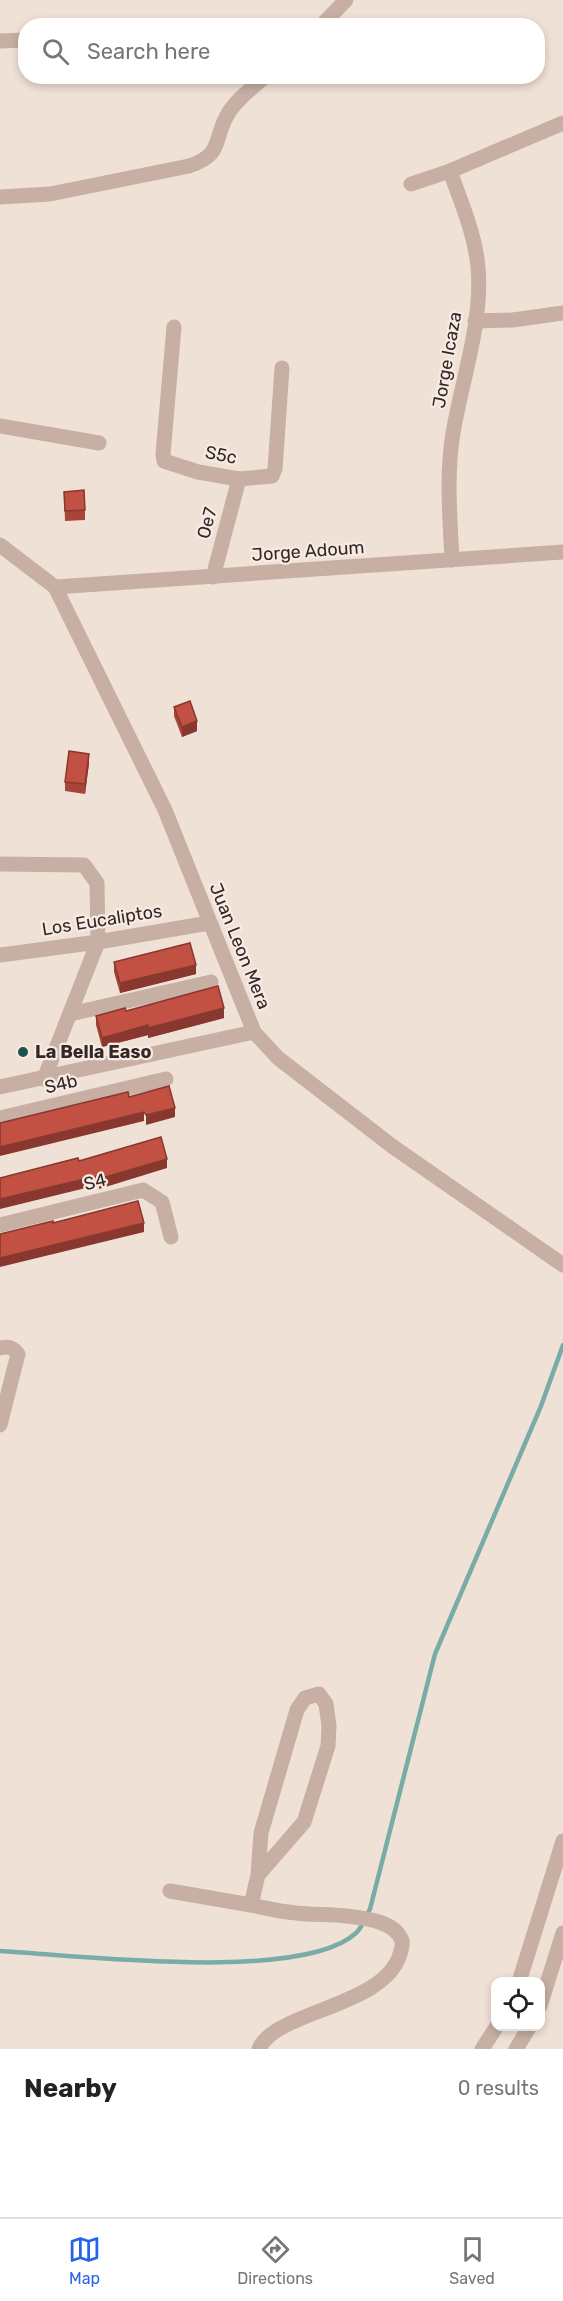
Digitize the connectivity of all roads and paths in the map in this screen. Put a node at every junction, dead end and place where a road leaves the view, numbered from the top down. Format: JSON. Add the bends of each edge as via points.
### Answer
{"nodes":[{"id":1,"x":346,"y":0,"type":"edge"},
{"id":2,"x":329,"y":18,"type":"edge"},
{"id":3,"x":18,"y":40,"type":"edge"},
{"id":4,"x":0,"y":41,"type":"edge"},
{"id":5,"x":257,"y":84,"type":"edge"},
{"id":6,"x":563,"y":123,"type":"edge"},
{"id":7,"x":450,"y":171,"type":"junction"},
{"id":8,"x":411,"y":184,"type":"dead end"},
{"id":9,"x":0,"y":198,"type":"edge"},
{"id":10,"x":563,"y":313,"type":"edge"},
{"id":11,"x":475,"y":321,"type":"junction"},
{"id":12,"x":174,"y":327,"type":"dead end"},
{"id":13,"x":282,"y":368,"type":"dead end"},
{"id":14,"x":0,"y":426,"type":"edge"},
{"id":15,"x":99,"y":443,"type":"dead end"},
{"id":16,"x":240,"y":480,"type":"junction"},
{"id":17,"x":0,"y":545,"type":"edge"},
{"id":18,"x":563,"y":552,"type":"edge"},
{"id":19,"x":452,"y":560,"type":"junction"},
{"id":20,"x":213,"y":577,"type":"junction"},
{"id":21,"x":55,"y":587,"type":"junction"},
{"id":22,"x":0,"y":864,"type":"edge"},
{"id":23,"x":209,"y":923,"type":"junction"},
{"id":24,"x":98,"y":942,"type":"junction"},
{"id":25,"x":0,"y":955,"type":"edge"},
{"id":26,"x":211,"y":982,"type":"dead end"},
{"id":27,"x":70,"y":1014,"type":"junction"},
{"id":28,"x":254,"y":1032,"type":"junction"},
{"id":29,"x":44,"y":1079,"type":"junction"},
{"id":30,"x":166,"y":1079,"type":"dead end"},
{"id":31,"x":0,"y":1087,"type":"edge"},
{"id":32,"x":0,"y":1118,"type":"edge"},
{"id":33,"x":0,"y":1225,"type":"edge"},
{"id":34,"x":171,"y":1237,"type":"dead end"},
{"id":35,"x":563,"y":1265,"type":"edge"},
{"id":36,"x":7,"y":1349,"type":"edge"},
{"id":37,"x":0,"y":1425,"type":"edge"},
{"id":38,"x":563,"y":1841,"type":"edge"},
{"id":39,"x":258,"y":1875,"type":"junction"},
{"id":40,"x":170,"y":1891,"type":"dead end"},
{"id":41,"x":250,"y":1905,"type":"junction"},
{"id":42,"x":563,"y":1933,"type":"edge"},
{"id":43,"x":521,"y":1977,"type":"edge"},
{"id":44,"x":545,"y":1990,"type":"edge"},
{"id":45,"x":494,"y":2031,"type":"edge"},
{"id":46,"x":527,"y":2031,"type":"edge"},
{"id":47,"x":259,"y":2049,"type":"edge"},
{"id":48,"x":482,"y":2049,"type":"edge"},
{"id":49,"x":516,"y":2049,"type":"edge"}],
"edges":[{"from":1,"to":2,"type":"street"},
{"from":3,"to":4,"type":"street"},
{"from":5,"to":9,"type":"street","via":[[227,115],[216,148],[202,162],[50,194]]},
{"from":6,"to":7,"type":"street"},
{"from":7,"to":8,"type":"street"},
{"from":7,"to":11,"type":"street","name":"Jorge Icaza","via":[[475,247]]},
{"from":10,"to":11,"type":"street"},
{"from":11,"to":19,"type":"street","name":"Jorge Icaza","via":[[451,454]]},
{"from":12,"to":16,"type":"street","name":"S5c","via":[[164,461]]},
{"from":13,"to":16,"type":"street","name":"S5c","via":[[275,469],[272,476]]},
{"from":14,"to":15,"type":"street"},
{"from":16,"to":20,"type":"street","name":"Oe7"},
{"from":17,"to":21,"type":"street","name":"Juan Leon Mera"},
{"from":18,"to":19,"type":"street","name":"Jorge Adoum"},
{"from":19,"to":20,"type":"street","name":"Jorge Adoum"},
{"from":20,"to":21,"type":"street","name":"Jorge Adoum"},
{"from":21,"to":23,"type":"street","name":"Juan Leon Mera","via":[[165,810]]},
{"from":22,"to":24,"type":"street","via":[[84,865],[97,883]]},
{"from":23,"to":24,"type":"street","name":"Los Eucaliptos"},
{"from":23,"to":28,"type":"street","name":"Juan Leon Mera"},
{"from":24,"to":25,"type":"street","name":"Los Eucaliptos"},
{"from":24,"to":27,"type":"street"},
{"from":26,"to":27,"type":"street"},
{"from":27,"to":29,"type":"street"},
{"from":28,"to":29,"type":"street"},
{"from":28,"to":35,"type":"street","name":"Juan Leon Mera","via":[[278,1058],[392,1146]]},
{"from":29,"to":31,"type":"street"},
{"from":30,"to":32,"type":"street","name":"S4b"},
{"from":33,"to":34,"type":"street","name":"S4","via":[[143,1190],[162,1202]]},
{"from":36,"to":37,"type":"street","via":[[18,1354]]},
{"from":38,"to":43,"type":"street"},
{"from":39,"to":39,"type":"street","via":[[304,1822],[328,1746],[326,1704],[319,1694],[305,1698],[297,1710],[261,1833]]},
{"from":39,"to":41,"type":"street"},
{"from":40,"to":41,"type":"street"},
{"from":41,"to":47,"type":"street","via":[[386,1924],[398,1932],[403,1944],[397,1964],[379,1983],[274,2032]]},
{"from":42,"to":44,"type":"street"},
{"from":45,"to":48,"type":"street"},
{"from":46,"to":49,"type":"street"}]}
